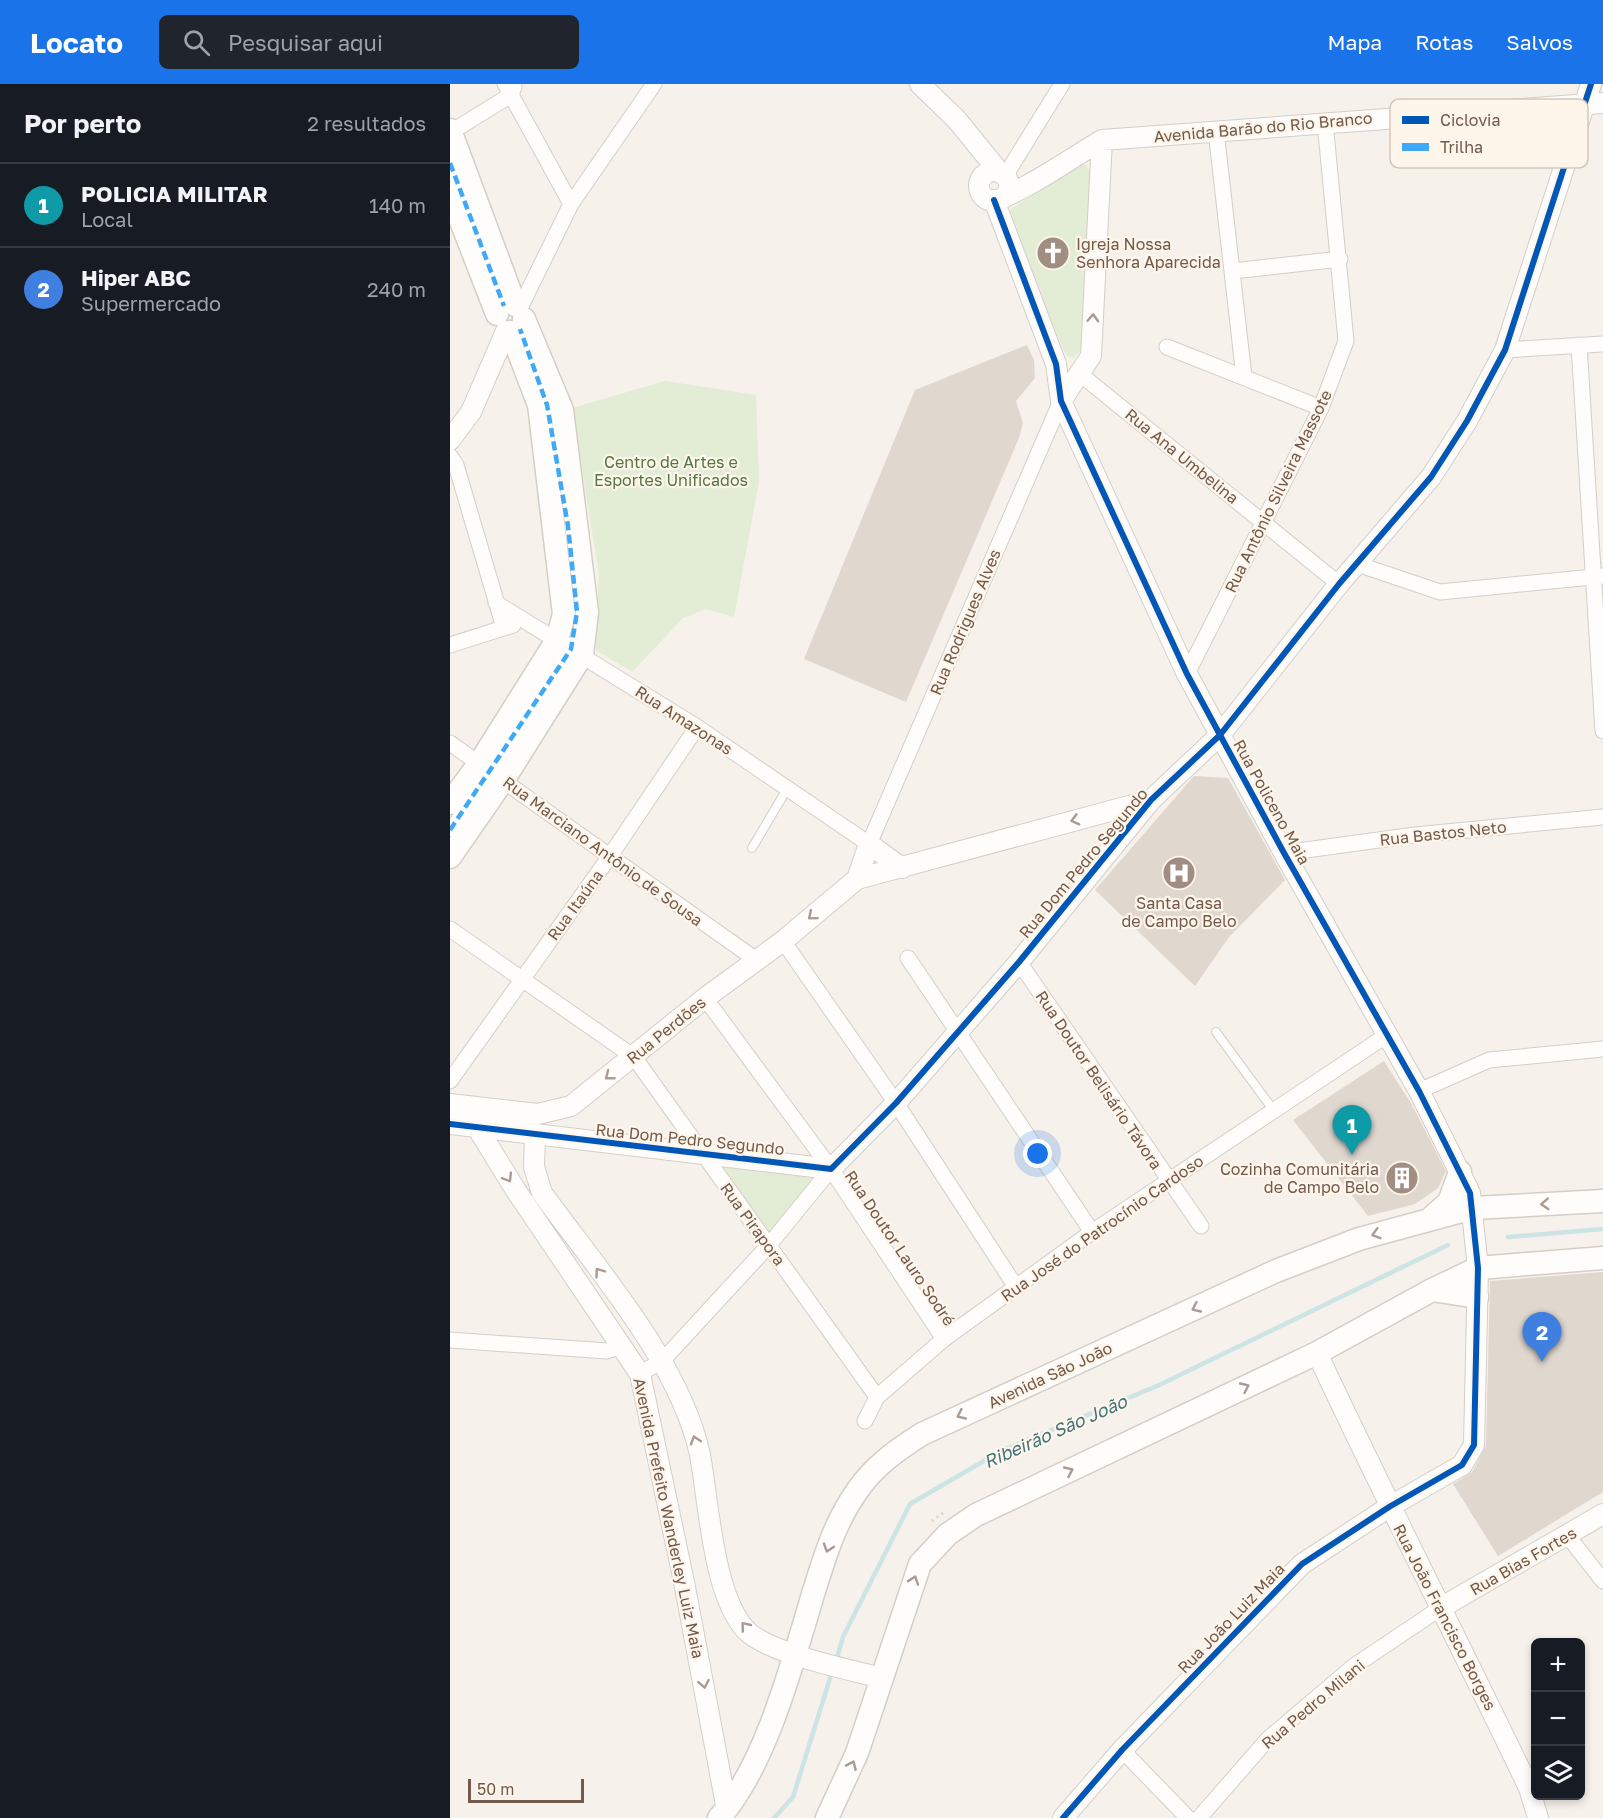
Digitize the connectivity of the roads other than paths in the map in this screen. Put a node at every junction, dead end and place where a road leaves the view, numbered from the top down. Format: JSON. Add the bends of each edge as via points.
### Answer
{"nodes":[{"id":1,"x":654,"y":84,"type":"edge"},
{"id":2,"x":920,"y":84,"type":"edge"},
{"id":3,"x":1062,"y":84,"type":"edge"},
{"id":4,"x":1590,"y":84,"type":"edge"},
{"id":5,"x":510,"y":88,"type":"edge"},
{"id":6,"x":1593,"y":103,"type":"edge"},
{"id":7,"x":1390,"y":117,"type":"edge"},
{"id":8,"x":1325,"y":122,"type":"junction"},
{"id":9,"x":451,"y":131,"type":"edge"},
{"id":10,"x":1216,"y":131,"type":"junction"},
{"id":11,"x":1102,"y":140,"type":"junction"},
{"id":12,"x":450,"y":163,"type":"edge"},
{"id":13,"x":1570,"y":168,"type":"edge"},
{"id":14,"x":998,"y":185,"type":"junction"},
{"id":15,"x":571,"y":204,"type":"junction"},
{"id":16,"x":453,"y":206,"type":"edge"},
{"id":17,"x":1340,"y":259,"type":"junction"},
{"id":18,"x":1233,"y":271,"type":"junction"},
{"id":19,"x":512,"y":318,"type":"junction"},
{"id":20,"x":1603,"y":344,"type":"edge"},
{"id":21,"x":1579,"y":345,"type":"junction"},
{"id":22,"x":1167,"y":347,"type":"dead end"},
{"id":23,"x":1505,"y":350,"type":"junction"},
{"id":24,"x":1056,"y":364,"type":"junction"},
{"id":25,"x":1080,"y":374,"type":"junction"},
{"id":26,"x":1244,"y":377,"type":"junction"},
{"id":27,"x":1061,"y":401,"type":"junction"},
{"id":28,"x":1321,"y":408,"type":"junction"},
{"id":29,"x":450,"y":440,"type":"edge"},
{"id":30,"x":450,"y":456,"type":"edge"},
{"id":31,"x":1264,"y":523,"type":"junction"},
{"id":32,"x":1357,"y":564,"type":"junction"},
{"id":33,"x":1599,"y":577,"type":"edge"},
{"id":34,"x":1339,"y":584,"type":"junction"},
{"id":35,"x":496,"y":603,"type":"junction"},
{"id":36,"x":527,"y":620,"type":"junction"},
{"id":37,"x":504,"y":628,"type":"junction"},
{"id":38,"x":450,"y":645,"type":"edge"},
{"id":39,"x":570,"y":648,"type":"junction"},
{"id":40,"x":1187,"y":674,"type":"junction"},
{"id":41,"x":697,"y":727,"type":"junction"},
{"id":42,"x":1603,"y":731,"type":"edge"},
{"id":43,"x":1220,"y":735,"type":"junction"},
{"id":44,"x":450,"y":743,"type":"edge"},
{"id":45,"x":491,"y":771,"type":"junction"},
{"id":46,"x":787,"y":789,"type":"junction"},
{"id":47,"x":1151,"y":800,"type":"junction"},
{"id":48,"x":450,"y":803,"type":"edge"},
{"id":49,"x":1113,"y":809,"type":"junction"},
{"id":50,"x":1603,"y":817,"type":"edge"},
{"id":51,"x":450,"y":830,"type":"edge"},
{"id":52,"x":1122,"y":836,"type":"junction"},
{"id":53,"x":868,"y":844,"type":"junction"},
{"id":54,"x":752,"y":848,"type":"dead end"},
{"id":55,"x":1284,"y":854,"type":"junction"},
{"id":56,"x":450,"y":856,"type":"edge"},
{"id":57,"x":610,"y":856,"type":"junction"},
{"id":58,"x":902,"y":868,"type":"junction"},
{"id":59,"x":857,"y":879,"type":"junction"},
{"id":60,"x":450,"y":929,"type":"edge"},
{"id":61,"x":783,"y":940,"type":"junction"},
{"id":62,"x":908,"y":958,"type":"dead end"},
{"id":63,"x":755,"y":959,"type":"junction"},
{"id":64,"x":1019,"y":962,"type":"junction"},
{"id":65,"x":522,"y":978,"type":"junction"},
{"id":66,"x":705,"y":998,"type":"junction"},
{"id":67,"x":958,"y":1030,"type":"junction"},
{"id":68,"x":1216,"y":1032,"type":"dead end"},
{"id":69,"x":1388,"y":1035,"type":"junction"},
{"id":70,"x":1603,"y":1049,"type":"edge"},
{"id":71,"x":634,"y":1057,"type":"junction"},
{"id":72,"x":450,"y":1081,"type":"edge"},
{"id":73,"x":1419,"y":1091,"type":"junction"},
{"id":74,"x":896,"y":1103,"type":"junction"},
{"id":75,"x":450,"y":1104,"type":"edge"},
{"id":76,"x":1274,"y":1112,"type":"junction"},
{"id":77,"x":450,"y":1124,"type":"edge"},
{"id":78,"x":478,"y":1129,"type":"junction"},
{"id":79,"x":535,"y":1136,"type":"junction"},
{"id":80,"x":702,"y":1152,"type":"junction"},
{"id":81,"x":831,"y":1168,"type":"junction"},
{"id":82,"x":1460,"y":1172,"type":"junction"},
{"id":83,"x":1168,"y":1182,"type":"junction"},
{"id":84,"x":1603,"y":1201,"type":"edge"},
{"id":85,"x":1473,"y":1208,"type":"junction"},
{"id":86,"x":1432,"y":1217,"type":"junction"},
{"id":87,"x":1201,"y":1226,"type":"dead end"},
{"id":88,"x":1092,"y":1232,"type":"junction"},
{"id":89,"x":769,"y":1245,"type":"junction"},
{"id":90,"x":1603,"y":1258,"type":"edge"},
{"id":91,"x":1478,"y":1268,"type":"junction"},
{"id":92,"x":1016,"y":1287,"type":"junction"},
{"id":93,"x":1432,"y":1290,"type":"junction"},
{"id":94,"x":1477,"y":1297,"type":"junction"},
{"id":95,"x":945,"y":1339,"type":"junction"},
{"id":96,"x":450,"y":1340,"type":"edge"},
{"id":97,"x":621,"y":1346,"type":"junction"},
{"id":98,"x":1317,"y":1353,"type":"junction"},
{"id":99,"x":663,"y":1360,"type":"junction"},
{"id":100,"x":640,"y":1374,"type":"junction"},
{"id":101,"x":877,"y":1397,"type":"junction"},
{"id":102,"x":865,"y":1420,"type":"dead end"},
{"id":103,"x":1389,"y":1508,"type":"junction"},
{"id":104,"x":1603,"y":1514,"type":"edge"},
{"id":105,"x":1567,"y":1535,"type":"junction"},
{"id":106,"x":1603,"y":1581,"type":"edge"},
{"id":107,"x":1442,"y":1607,"type":"junction"},
{"id":108,"x":803,"y":1656,"type":"junction"},
{"id":109,"x":873,"y":1676,"type":"junction"},
{"id":110,"x":1122,"y":1750,"type":"junction"},
{"id":111,"x":723,"y":1814,"type":"edge"},
{"id":112,"x":827,"y":1818,"type":"edge"},
{"id":113,"x":1063,"y":1818,"type":"edge"},
{"id":114,"x":1188,"y":1818,"type":"edge"},
{"id":115,"x":1199,"y":1818,"type":"edge"},
{"id":116,"x":1538,"y":1818,"type":"edge"}],
"edges":[{"from":1,"to":15,"type":"street"},
{"from":2,"to":14,"type":"street","name":"Rua Policeno Maia","via":[[957,120]]},
{"from":3,"to":14,"type":"street"},
{"from":4,"to":6,"type":"street","name":"Rua Dom Pedro Segundo"},
{"from":5,"to":9,"type":"street"},
{"from":5,"to":15,"type":"street"},
{"from":7,"to":8,"type":"street","name":"Avenida Barão do Rio Branco"},
{"from":8,"to":10,"type":"street","name":"Avenida Barão do Rio Branco"},
{"from":8,"to":17,"type":"street","name":"Rua Antônio Silveira Massote"},
{"from":9,"to":19,"type":"main road"},
{"from":10,"to":11,"type":"street","name":"Avenida Barão do Rio Branco"},
{"from":10,"to":18,"type":"street"},
{"from":11,"to":14,"type":"street","via":[[1032,185]]},
{"from":25,"to":11,"type":"street","one_way":true,"via":[[1091,356]]},
{"from":12,"to":19,"type":"street"},
{"from":13,"to":23,"type":"street","name":"Rua Dom Pedro Segundo"},
{"from":14,"to":24,"type":"street","name":"Rua Policeno Maia"},
{"from":15,"to":19,"type":"street"},
{"from":16,"to":19,"type":"main road"},
{"from":17,"to":18,"type":"street"},
{"from":17,"to":28,"type":"street","name":"Rua Antônio Silveira Massote","via":[[1346,341]]},
{"from":18,"to":26,"type":"street"},
{"from":19,"to":29,"type":"street","via":[[471,412]]},
{"from":19,"to":39,"type":"main road","via":[[562,410],[587,612]]},
{"from":20,"to":21,"type":"street"},
{"from":21,"to":23,"type":"street"},
{"from":21,"to":33,"type":"street"},
{"from":22,"to":26,"type":"street"},
{"from":23,"to":32,"type":"street","name":"Rua Dom Pedro Segundo","via":[[1431,477]]},
{"from":24,"to":25,"type":"street"},
{"from":24,"to":27,"type":"street","name":"Rua Policeno Maia"},
{"from":25,"to":27,"type":"street"},
{"from":25,"to":31,"type":"street","name":"Rua Ana Umbelina"},
{"from":26,"to":28,"type":"street"},
{"from":27,"to":40,"type":"street","name":"Rua Policeno Maia"},
{"from":27,"to":53,"type":"street","name":"Rua Rodrigues Alves"},
{"from":28,"to":31,"type":"street","name":"Rua Antônio Silveira Massote"},
{"from":30,"to":35,"type":"street","via":[[456,465]]},
{"from":31,"to":34,"type":"street","name":"Rua Ana Umbelina"},
{"from":31,"to":40,"type":"street","name":"Rua Antônio Silveira Massote"},
{"from":32,"to":33,"type":"street","via":[[1440,592]]},
{"from":32,"to":34,"type":"street","name":"Rua Dom Pedro Segundo"},
{"from":33,"to":42,"type":"street"},
{"from":34,"to":43,"type":"street","name":"Rua Dom Pedro Segundo"},
{"from":35,"to":36,"type":"street","name":"Rua Amazonas"},
{"from":35,"to":37,"type":"street"},
{"from":36,"to":37,"type":"street"},
{"from":36,"to":39,"type":"street","name":"Rua Amazonas"},
{"from":37,"to":38,"type":"street"},
{"from":39,"to":41,"type":"street","name":"Rua Amazonas"},
{"from":39,"to":45,"type":"main road"},
{"from":40,"to":43,"type":"street","name":"Rua Policeno Maia"},
{"from":41,"to":46,"type":"street","name":"Rua Amazonas"},
{"from":41,"to":57,"type":"street","name":"Rua Itaúna"},
{"from":43,"to":47,"type":"street","name":"Rua Dom Pedro Segundo"},
{"from":43,"to":55,"type":"street","name":"Rua Policeno Maia"},
{"from":44,"to":45,"type":"street","name":"Rua Marciano Antônio de Sousa"},
{"from":45,"to":48,"type":"main road"},
{"from":45,"to":51,"type":"street"},
{"from":45,"to":56,"type":"main road"},
{"from":45,"to":57,"type":"street","name":"Rua Marciano Antônio de Sousa"},
{"from":46,"to":53,"type":"street","name":"Rua Amazonas"},
{"from":46,"to":54,"type":"lane"},
{"from":47,"to":49,"type":"street"},
{"from":47,"to":52,"type":"street","name":"Rua Dom Pedro Segundo"},
{"from":49,"to":52,"type":"street","via":[[1112,821]]},
{"from":49,"to":58,"type":"street","one_way":true},
{"from":50,"to":55,"type":"street","name":"Rua Bastos Neto","via":[[1415,835]]},
{"from":52,"to":64,"type":"street","name":"Rua Dom Pedro Segundo"},
{"from":53,"to":58,"type":"street"},
{"from":53,"to":59,"type":"street"},
{"from":55,"to":69,"type":"street","name":"Rua Policeno Maia"},
{"from":57,"to":63,"type":"street","name":"Rua Marciano Antônio de Sousa"},
{"from":57,"to":65,"type":"street","name":"Rua Itaúna"},
{"from":58,"to":59,"type":"street"},
{"from":59,"to":61,"type":"street","name":"Rua Perdões","one_way":true},
{"from":60,"to":65,"type":"street","name":"Rua Pirapora"},
{"from":61,"to":63,"type":"street","name":"Rua Perdões"},
{"from":61,"to":74,"type":"street"},
{"from":62,"to":67,"type":"street"},
{"from":63,"to":66,"type":"street","name":"Rua Perdões"},
{"from":64,"to":67,"type":"street","name":"Rua Dom Pedro Segundo"},
{"from":64,"to":83,"type":"street","name":"Rua Doutor Belisário Távora"},
{"from":65,"to":71,"type":"street","name":"Rua Pirapora"},
{"from":65,"to":72,"type":"street","name":"Rua Itaúna"},
{"from":66,"to":71,"type":"street","name":"Rua Perdões"},
{"from":66,"to":81,"type":"street","name":"Rua Doutor Lauro Sodré"},
{"from":67,"to":74,"type":"street","name":"Rua Dom Pedro Segundo"},
{"from":67,"to":88,"type":"street"},
{"from":68,"to":76,"type":"lane"},
{"from":69,"to":73,"type":"street","name":"Rua Policeno Maia"},
{"from":69,"to":76,"type":"street","name":"Rua José do Patrocínio Cardoso"},
{"from":70,"to":73,"type":"street","via":[[1489,1060]]},
{"from":71,"to":75,"type":"street","name":"Rua Perdões","one_way":true,"via":[[571,1106],[538,1114]]},
{"from":71,"to":80,"type":"street","name":"Rua Pirapora"},
{"from":73,"to":82,"type":"street","name":"Rua Policeno Maia"},
{"from":74,"to":81,"type":"street","name":"Rua Dom Pedro Segundo"},
{"from":74,"to":92,"type":"street"},
{"from":76,"to":83,"type":"street","name":"Rua José do Patrocínio Cardoso"},
{"from":77,"to":78,"type":"street","name":"Rua Dom Pedro Segundo"},
{"from":78,"to":79,"type":"street","name":"Rua Dom Pedro Segundo"},
{"from":78,"to":97,"type":"street","name":"Avenida Prefeito Wanderley Luiz Maia","one_way":true},
{"from":79,"to":80,"type":"street","name":"Rua Dom Pedro Segundo"},
{"from":99,"to":79,"type":"street","name":"Avenida Prefeito Wanderley Luiz Maia","one_way":true,"via":[[542,1193],[534,1167]]},
{"from":80,"to":81,"type":"street","name":"Rua Dom Pedro Segundo"},
{"from":80,"to":89,"type":"street","name":"Rua Pirapora"},
{"from":81,"to":89,"type":"street"},
{"from":81,"to":95,"type":"street","name":"Rua Doutor Lauro Sodré"},
{"from":82,"to":85,"type":"street","name":"Rua Policeno Maia"},
{"from":82,"to":86,"type":"main road","via":[[1449,1202]]},
{"from":83,"to":87,"type":"street","name":"Rua Doutor Belisário Távora"},
{"from":83,"to":88,"type":"street","name":"Rua José do Patrocínio Cardoso"},
{"from":84,"to":85,"type":"main road","name":"Avenida São João","one_way":true},
{"from":85,"to":86,"type":"main road","name":"Avenida São João"},
{"from":85,"to":91,"type":"street","name":"Rua Policeno Maia"},
{"from":86,"to":108,"type":"main road","name":"Avenida São João","one_way":true,"via":[[1359,1239],[1276,1271],[922,1434],[886,1458],[857,1490],[833,1530]]},
{"from":88,"to":92,"type":"street","name":"Rua José do Patrocínio Cardoso"},
{"from":89,"to":99,"type":"street"},
{"from":89,"to":101,"type":"street","name":"Rua Pirapora"},
{"from":90,"to":91,"type":"main road"},
{"from":91,"to":93,"type":"main road"},
{"from":91,"to":94,"type":"street","name":"Rua João Luiz Maia"},
{"from":92,"to":95,"type":"street","name":"Rua José do Patrocínio Cardoso"},
{"from":93,"to":94,"type":"main road"},
{"from":93,"to":98,"type":"main road"},
{"from":94,"to":103,"type":"street","name":"Rua João Luiz Maia","via":[[1474,1445],[1462,1465]]},
{"from":95,"to":101,"type":"street","name":"Rua José do Patrocínio Cardoso"},
{"from":96,"to":97,"type":"street","via":[[607,1351]]},
{"from":97,"to":100,"type":"street","name":"Avenida Prefeito Wanderley Luiz Maia"},
{"from":98,"to":103,"type":"street","name":"Rua João Francisco Borges"},
{"from":109,"to":98,"type":"main road","one_way":true,"via":[[920,1564],[948,1534],[976,1515]]},
{"from":99,"to":100,"type":"street"},
{"from":108,"to":99,"type":"street","name":"Avenida Prefeito Wanderley Luiz Maia","one_way":true,"via":[[749,1632],[729,1604],[699,1453]]},
{"from":100,"to":111,"type":"street","name":"Avenida Prefeito Wanderley Luiz Maia","one_way":true,"via":[[686,1593]]},
{"from":101,"to":102,"type":"street","name":"Rua José do Patrocínio Cardoso"},
{"from":103,"to":107,"type":"street","name":"Rua João Francisco Borges"},
{"from":103,"to":110,"type":"street","name":"Rua João Luiz Maia","via":[[1302,1564]]},
{"from":104,"to":105,"type":"street","name":"Rua Bias Fortes"},
{"from":105,"to":106,"type":"street"},
{"from":105,"to":107,"type":"street","name":"Rua Bias Fortes"},
{"from":107,"to":115,"type":"street","name":"Rua Pedro Milani","via":[[1354,1666],[1268,1738]]},
{"from":107,"to":116,"type":"street","name":"Rua João Francisco Borges","via":[[1529,1788]]},
{"from":108,"to":109,"type":"street","name":"Avenida Prefeito Wanderley Luiz Maia"},
{"from":108,"to":111,"type":"main road","name":"Avenida São João","via":[[759,1752]]},
{"from":112,"to":109,"type":"main road","one_way":true,"via":[[857,1753]]},
{"from":110,"to":113,"type":"street","name":"Rua João Luiz Maia"},
{"from":110,"to":114,"type":"street"}]}
